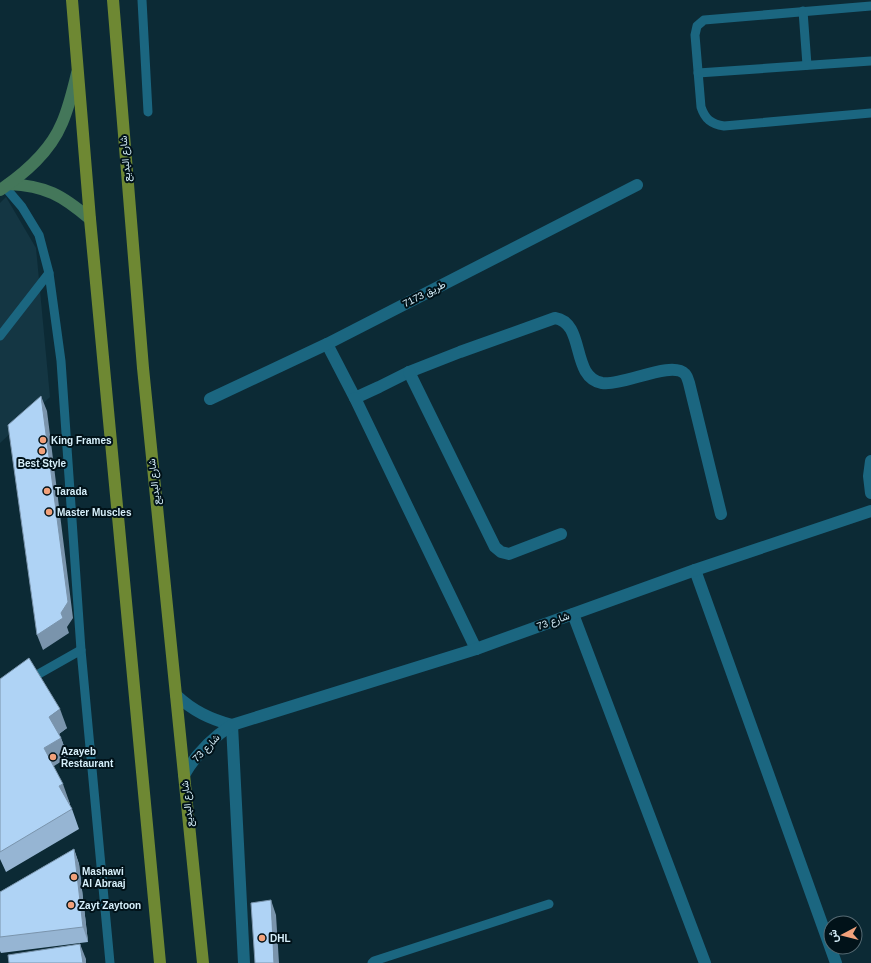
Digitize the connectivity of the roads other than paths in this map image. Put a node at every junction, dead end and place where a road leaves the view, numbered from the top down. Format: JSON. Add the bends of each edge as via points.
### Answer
{"nodes":[{"id":1,"x":72,"y":0,"type":"edge"},
{"id":2,"x":113,"y":0,"type":"edge"},
{"id":3,"x":142,"y":0,"type":"edge"},
{"id":4,"x":871,"y":6,"type":"edge"},
{"id":5,"x":803,"y":11,"type":"junction"},
{"id":6,"x":871,"y":61,"type":"edge"},
{"id":7,"x":807,"y":65,"type":"junction"},
{"id":8,"x":78,"y":72,"type":"junction"},
{"id":9,"x":698,"y":73,"type":"junction"},
{"id":10,"x":148,"y":112,"type":"dead end"},
{"id":11,"x":871,"y":113,"type":"edge"},
{"id":12,"x":637,"y":185,"type":"dead end"},
{"id":13,"x":4,"y":187,"type":"edge"},
{"id":14,"x":90,"y":219,"type":"junction"},
{"id":15,"x":49,"y":273,"type":"junction"},
{"id":16,"x":0,"y":336,"type":"edge"},
{"id":17,"x":327,"y":344,"type":"junction"},
{"id":18,"x":409,"y":372,"type":"junction"},
{"id":19,"x":355,"y":398,"type":"junction"},
{"id":20,"x":210,"y":399,"type":"dead end"},
{"id":21,"x":871,"y":461,"type":"edge"},
{"id":22,"x":871,"y":493,"type":"edge"},
{"id":23,"x":871,"y":511,"type":"edge"},
{"id":24,"x":721,"y":514,"type":"dead end"},
{"id":25,"x":561,"y":534,"type":"dead end"},
{"id":26,"x":695,"y":570,"type":"junction"},
{"id":27,"x":573,"y":614,"type":"junction"},
{"id":28,"x":476,"y":648,"type":"junction"},
{"id":29,"x":81,"y":650,"type":"junction"},
{"id":30,"x":18,"y":687,"type":"edge"},
{"id":31,"x":176,"y":695,"type":"junction"},
{"id":32,"x":232,"y":725,"type":"junction"},
{"id":33,"x":184,"y":775,"type":"junction"},
{"id":34,"x":549,"y":904,"type":"dead end"},
{"id":35,"x":110,"y":963,"type":"edge"},
{"id":36,"x":160,"y":963,"type":"edge"},
{"id":37,"x":203,"y":963,"type":"edge"},
{"id":38,"x":244,"y":963,"type":"edge"},
{"id":39,"x":372,"y":963,"type":"edge"},
{"id":40,"x":705,"y":963,"type":"edge"},
{"id":41,"x":836,"y":963,"type":"edge"}],
"edges":[{"from":1,"to":8,"type":"main road"},
{"from":2,"to":31,"type":"main road","name":"شارع البديع","via":[[144,376]]},
{"from":3,"to":10,"type":"lane"},
{"from":4,"to":5,"type":"lane"},
{"from":5,"to":7,"type":"lane"},
{"from":5,"to":9,"type":"lane","via":[[704,20],[697,26],[695,35]]},
{"from":6,"to":7,"type":"lane"},
{"from":7,"to":9,"type":"lane"},
{"from":8,"to":13,"type":"street","via":[[62,124],[48,147],[30,168]]},
{"from":8,"to":14,"type":"main road"},
{"from":9,"to":11,"type":"lane","via":[[701,106],[709,121],[716,125]]},
{"from":12,"to":17,"type":"street","name":"طريق 7173"},
{"from":13,"to":14,"type":"street","via":[[27,185],[44,189],[61,196]]},
{"from":13,"to":15,"type":"lane","via":[[22,207],[39,235]]},
{"from":14,"to":36,"type":"main road"},
{"from":15,"to":16,"type":"lane"},
{"from":15,"to":29,"type":"lane","via":[[60,360]]},
{"from":17,"to":19,"type":"street"},
{"from":17,"to":20,"type":"street","name":"طريق 7173"},
{"from":18,"to":19,"type":"street"},
{"from":18,"to":24,"type":"street","via":[[555,318],[568,325],[587,375],[595,381],[626,381],[668,369],[681,371],[689,383]]},
{"from":18,"to":25,"type":"street","via":[[495,547],[509,554]]},
{"from":19,"to":28,"type":"street"},
{"from":21,"to":22,"type":"street"},
{"from":23,"to":26,"type":"street","name":"شارع 73"},
{"from":26,"to":27,"type":"street","name":"شارع 73"},
{"from":26,"to":41,"type":"street"},
{"from":27,"to":28,"type":"street","name":"شارع 73"},
{"from":27,"to":40,"type":"street"},
{"from":28,"to":32,"type":"street","name":"شارع 73"},
{"from":29,"to":30,"type":"lane"},
{"from":29,"to":35,"type":"lane"},
{"from":31,"to":32,"type":"street","name":"شارع 73","via":[[202,714]]},
{"from":31,"to":33,"type":"main road","name":"شارع البديع"},
{"from":32,"to":33,"type":"street","name":"شارع 73","via":[[200,752]]},
{"from":32,"to":38,"type":"street"},
{"from":33,"to":37,"type":"main road","name":"شارع البديع"},
{"from":34,"to":39,"type":"lane"}]}
